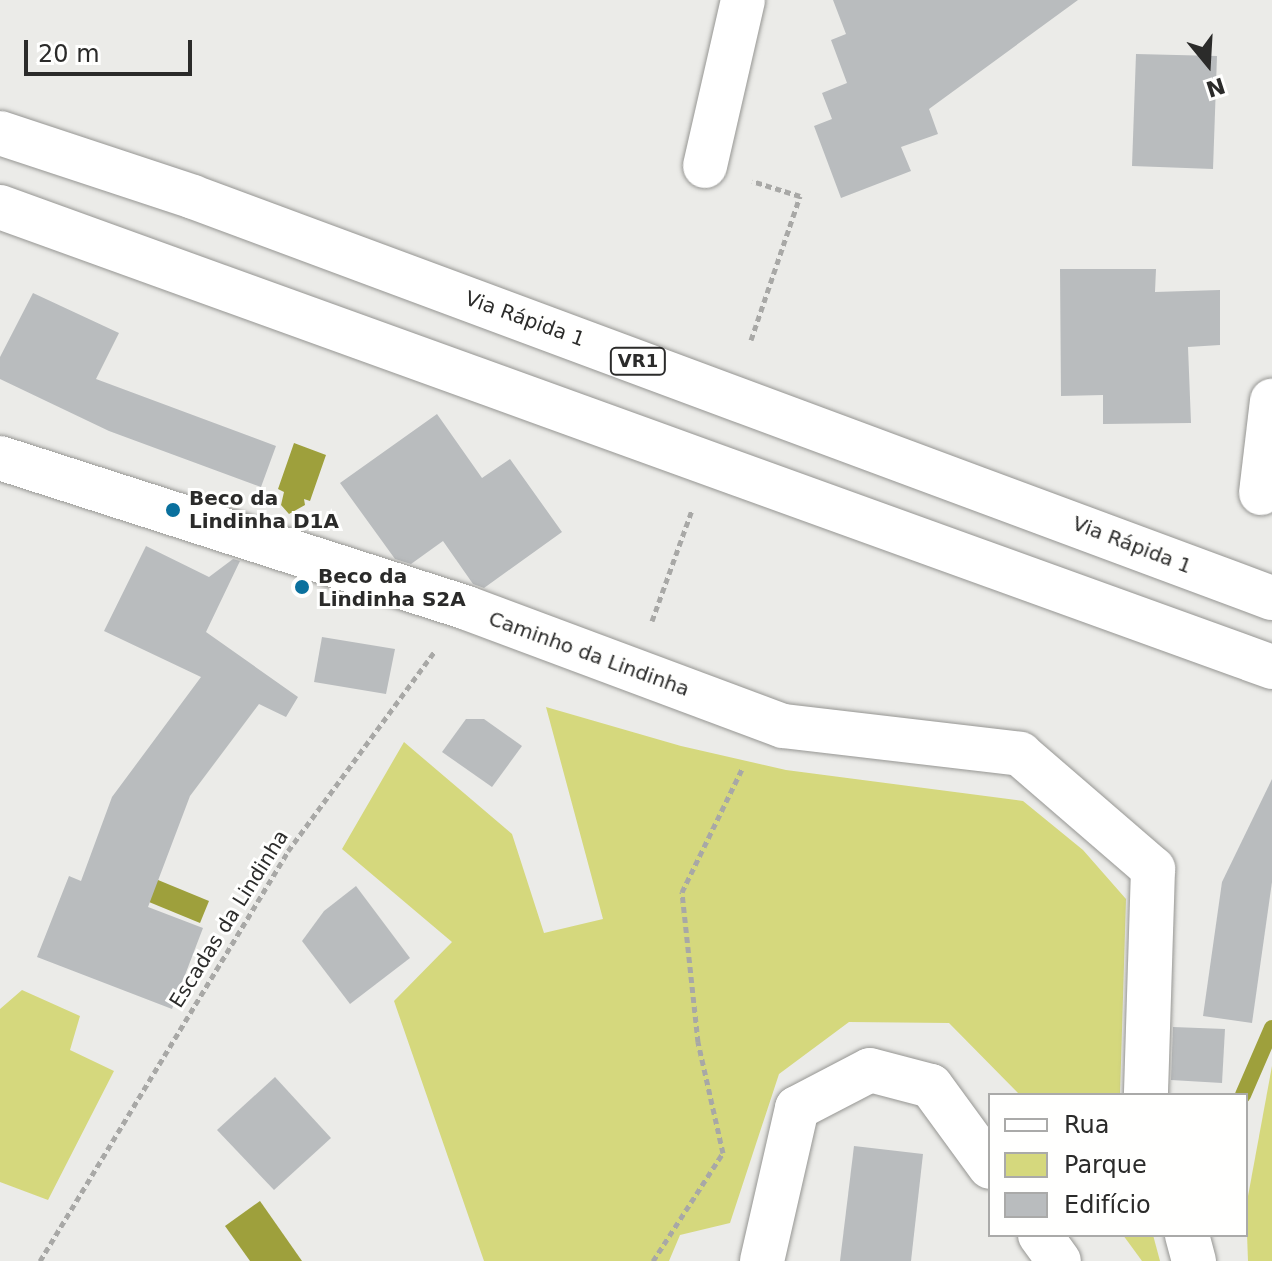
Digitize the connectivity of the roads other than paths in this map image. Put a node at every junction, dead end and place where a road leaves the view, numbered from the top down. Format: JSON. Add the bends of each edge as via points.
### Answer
{"nodes":[{"id":1,"x":743,"y":0,"type":"edge"},
{"id":2,"x":0,"y":133,"type":"edge"},
{"id":3,"x":705,"y":166,"type":"road end"},
{"id":4,"x":0,"y":207,"type":"edge"},
{"id":5,"x":1272,"y":401,"type":"edge"},
{"id":6,"x":0,"y":458,"type":"edge"},
{"id":7,"x":1261,"y":493,"type":"dead end"},
{"id":8,"x":1272,"y":598,"type":"edge"},
{"id":9,"x":1272,"y":667,"type":"edge"},
{"id":10,"x":1146,"y":1093,"type":"edge"},
{"id":11,"x":988,"y":1164,"type":"edge"},
{"id":12,"x":1041,"y":1237,"type":"edge"},
{"id":13,"x":1188,"y":1237,"type":"edge"},
{"id":14,"x":762,"y":1261,"type":"edge"},
{"id":15,"x":1059,"y":1261,"type":"edge"},
{"id":16,"x":1194,"y":1261,"type":"edge"}],
"edges":[{"from":1,"to":3,"type":"main road"},
{"from":2,"to":8,"type":"main road","name":"Via Rápida 1","number":"VR1","via":[[208,203]]},
{"from":4,"to":9,"type":"main road"},
{"from":5,"to":7,"type":"main road"},
{"from":6,"to":10,"type":"main road","name":"Caminho da Lindinha","via":[[467,608],[783,726],[1020,754],[1153,869]]},
{"from":11,"to":14,"type":"main road","via":[[931,1086],[870,1070],[797,1108]]},
{"from":12,"to":15,"type":"main road"},
{"from":13,"to":16,"type":"main road"}]}
